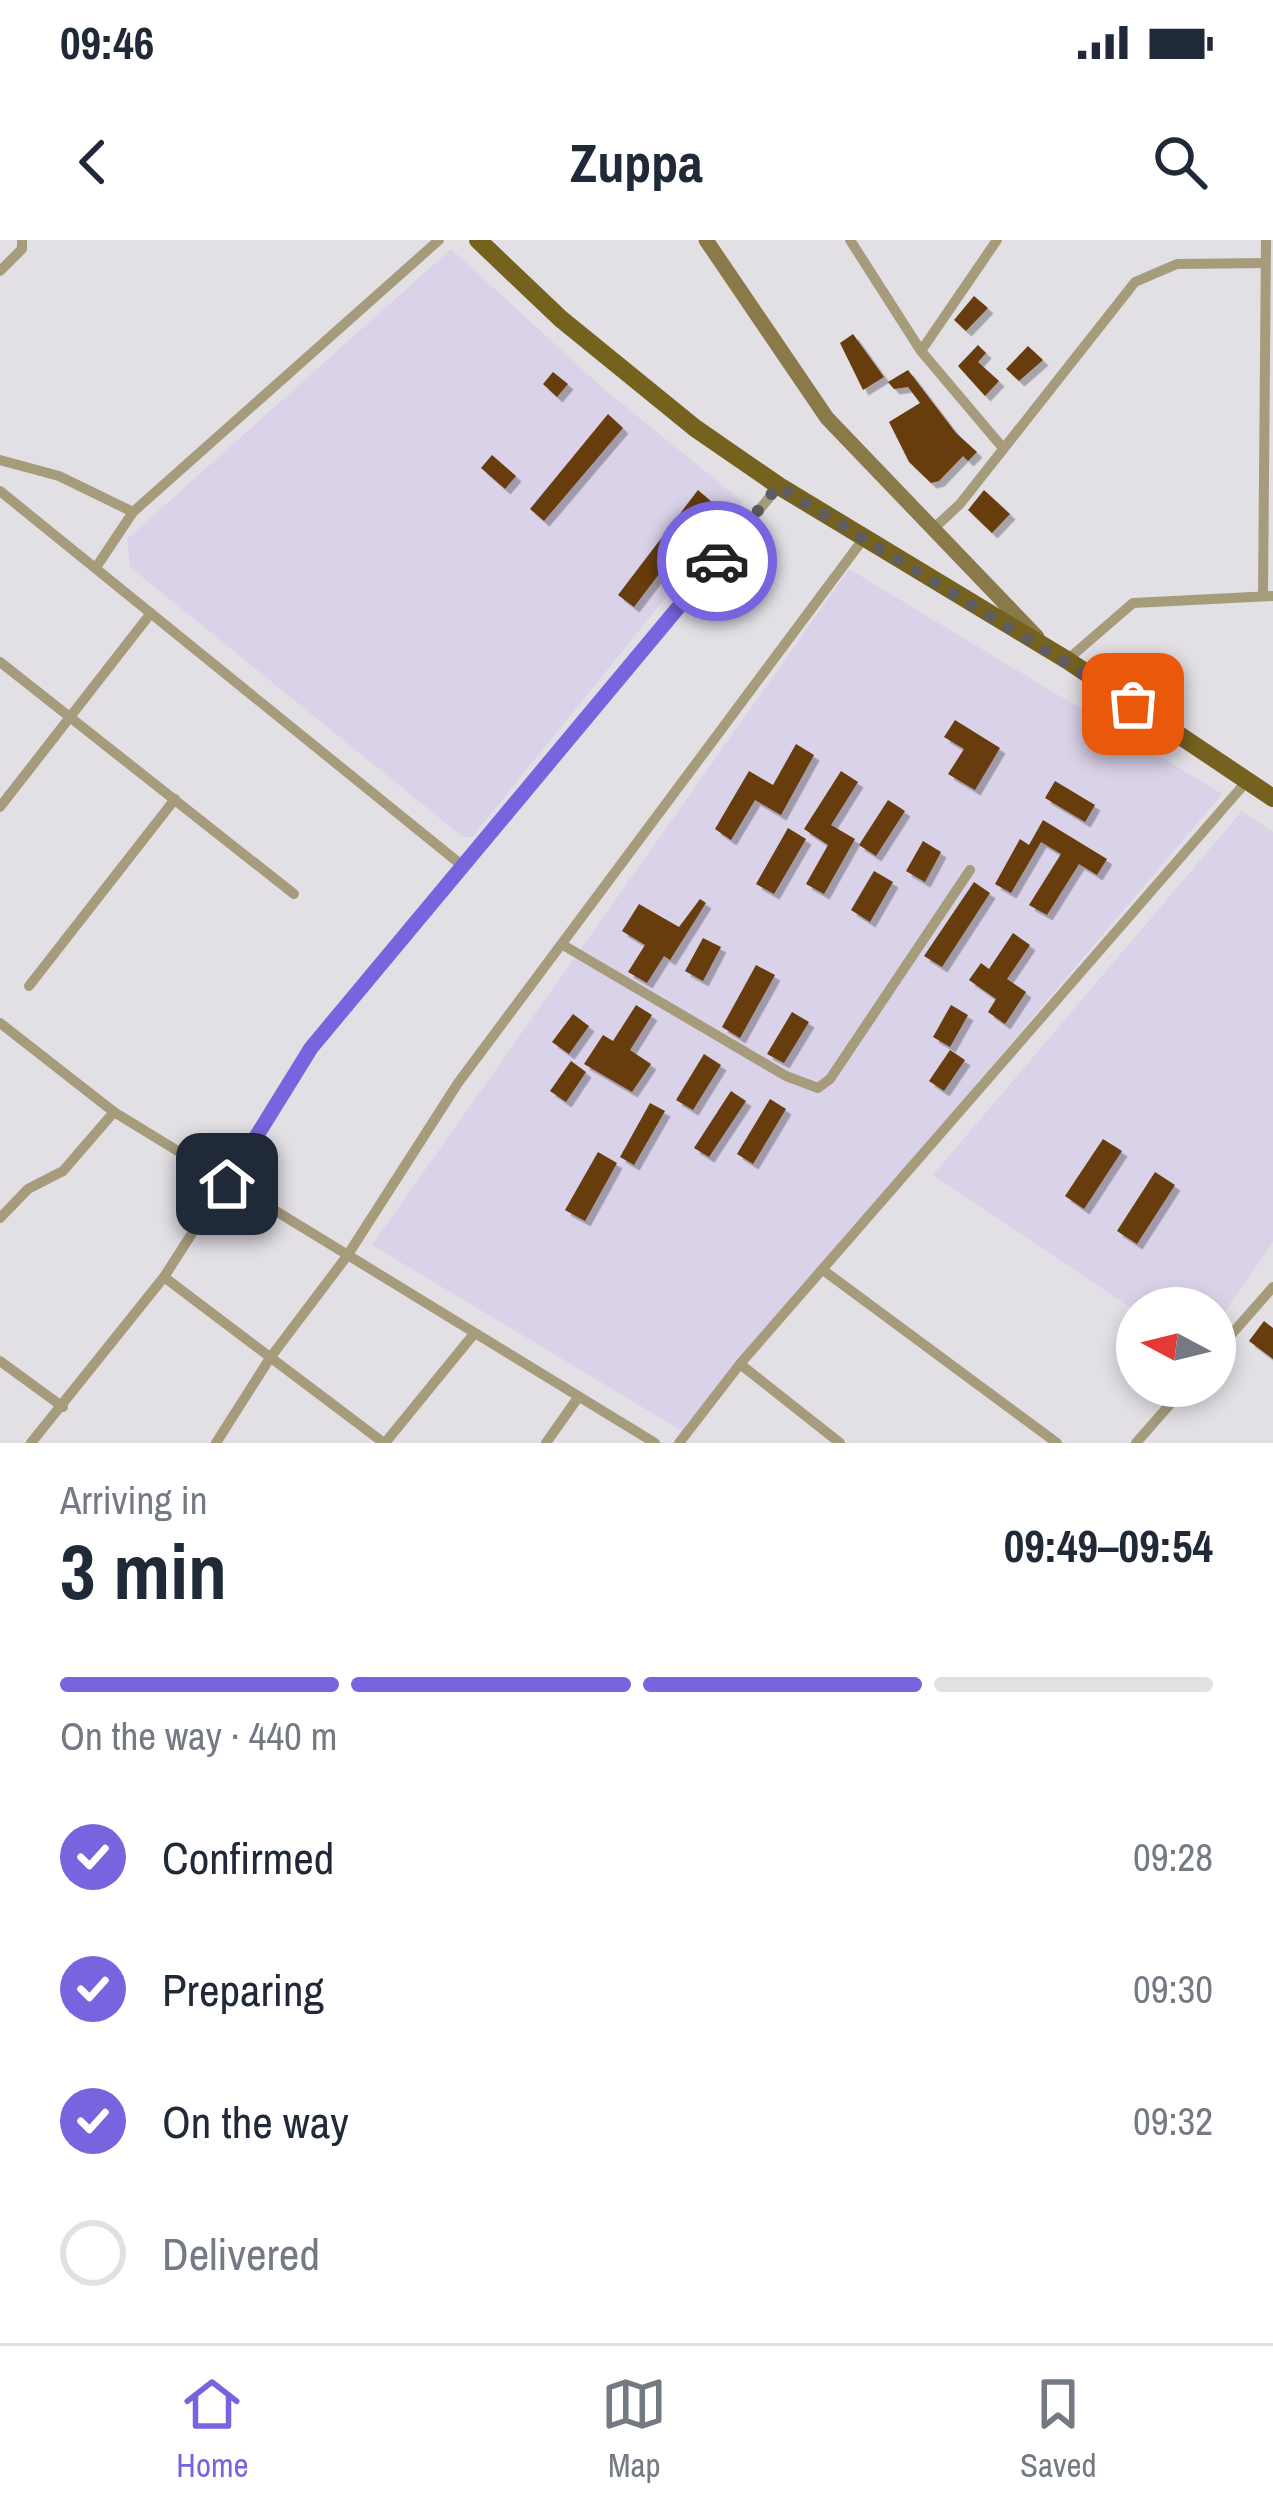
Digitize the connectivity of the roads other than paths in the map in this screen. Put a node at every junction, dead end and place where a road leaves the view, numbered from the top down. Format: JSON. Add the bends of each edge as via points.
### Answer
{"nodes":[{"id":1,"x":22,"y":240,"type":"edge"},
{"id":2,"x":439,"y":240,"type":"edge"},
{"id":3,"x":478,"y":240,"type":"edge"},
{"id":4,"x":850,"y":240,"type":"edge"},
{"id":5,"x":997,"y":240,"type":"edge"},
{"id":6,"x":1267,"y":240,"type":"edge"},
{"id":7,"x":709,"y":241,"type":"edge"},
{"id":8,"x":1265,"y":263,"type":"junction"},
{"id":9,"x":0,"y":271,"type":"edge"},
{"id":10,"x":1269,"y":334,"type":"edge"},
{"id":11,"x":921,"y":351,"type":"junction"},
{"id":12,"x":1003,"y":448,"type":"junction"},
{"id":13,"x":1269,"y":459,"type":"edge"},
{"id":14,"x":0,"y":460,"type":"edge"},
{"id":15,"x":778,"y":486,"type":"junction"},
{"id":16,"x":0,"y":491,"type":"edge"},
{"id":17,"x":133,"y":512,"type":"junction"},
{"id":18,"x":932,"y":530,"type":"junction"},
{"id":19,"x":864,"y":538,"type":"junction"},
{"id":20,"x":97,"y":566,"type":"junction"},
{"id":21,"x":1268,"y":596,"type":"edge"},
{"id":22,"x":152,"y":613,"type":"junction"},
{"id":23,"x":1044,"y":645,"type":"junction"},
{"id":24,"x":1067,"y":659,"type":"junction"},
{"id":25,"x":0,"y":662,"type":"edge"},
{"id":26,"x":71,"y":717,"type":"junction"},
{"id":27,"x":1247,"y":781,"type":"junction"},
{"id":28,"x":1273,"y":798,"type":"edge"},
{"id":29,"x":175,"y":800,"type":"junction"},
{"id":30,"x":0,"y":807,"type":"edge"},
{"id":31,"x":464,"y":867,"type":"junction"},
{"id":32,"x":970,"y":870,"type":"dead end"},
{"id":33,"x":294,"y":894,"type":"dead end"},
{"id":34,"x":563,"y":945,"type":"junction"},
{"id":35,"x":29,"y":986,"type":"dead end"},
{"id":36,"x":0,"y":1023,"type":"edge"},
{"id":37,"x":114,"y":1112,"type":"junction"},
{"id":38,"x":227,"y":1184,"type":"junction"},
{"id":39,"x":0,"y":1218,"type":"edge"},
{"id":40,"x":347,"y":1256,"type":"junction"},
{"id":41,"x":823,"y":1270,"type":"junction"},
{"id":42,"x":164,"y":1277,"type":"junction"},
{"id":43,"x":1273,"y":1287,"type":"edge"},
{"id":44,"x":1236,"y":1329,"type":"edge"},
{"id":45,"x":473,"y":1335,"type":"junction"},
{"id":46,"x":270,"y":1358,"type":"junction"},
{"id":47,"x":0,"y":1361,"type":"edge"},
{"id":48,"x":740,"y":1364,"type":"junction"},
{"id":49,"x":577,"y":1399,"type":"junction"},
{"id":50,"x":63,"y":1407,"type":"junction"},
{"id":51,"x":1168,"y":1407,"type":"edge"},
{"id":52,"x":31,"y":1443,"type":"edge"},
{"id":53,"x":216,"y":1443,"type":"edge"},
{"id":54,"x":384,"y":1443,"type":"edge"},
{"id":55,"x":546,"y":1443,"type":"edge"},
{"id":56,"x":655,"y":1443,"type":"edge"},
{"id":57,"x":679,"y":1443,"type":"edge"},
{"id":58,"x":840,"y":1443,"type":"edge"},
{"id":59,"x":1057,"y":1443,"type":"edge"},
{"id":60,"x":1136,"y":1443,"type":"edge"}],
"edges":[{"from":1,"to":9,"type":"street"},
{"from":2,"to":17,"type":"street"},
{"from":3,"to":15,"type":"main road","via":[[626,375]]},
{"from":4,"to":11,"type":"street"},
{"from":5,"to":11,"type":"street"},
{"from":6,"to":8,"type":"street"},
{"from":7,"to":18,"type":"street","via":[[827,418]]},
{"from":8,"to":10,"type":"street"},
{"from":8,"to":12,"type":"street","via":[[1177,264],[1135,282]]},
{"from":10,"to":13,"type":"street"},
{"from":11,"to":12,"type":"street"},
{"from":12,"to":18,"type":"street"},
{"from":13,"to":21,"type":"street"},
{"from":14,"to":17,"type":"street","via":[[58,476]]},
{"from":15,"to":19,"type":"main road"},
{"from":15,"to":31,"type":"street"},
{"from":16,"to":20,"type":"street"},
{"from":17,"to":20,"type":"street"},
{"from":18,"to":23,"type":"street"},
{"from":19,"to":23,"type":"main road"},
{"from":19,"to":34,"type":"street"},
{"from":20,"to":22,"type":"street"},
{"from":21,"to":24,"type":"street","via":[[1133,603]]},
{"from":22,"to":26,"type":"street"},
{"from":22,"to":31,"type":"street"},
{"from":23,"to":24,"type":"main road"},
{"from":24,"to":27,"type":"main road"},
{"from":25,"to":26,"type":"street"},
{"from":26,"to":29,"type":"street"},
{"from":26,"to":30,"type":"street"},
{"from":27,"to":28,"type":"main road"},
{"from":27,"to":41,"type":"street"},
{"from":29,"to":33,"type":"street"},
{"from":29,"to":35,"type":"street"},
{"from":31,"to":38,"type":"street","via":[[298,1066]]},
{"from":32,"to":34,"type":"street","via":[[818,1088]]},
{"from":34,"to":40,"type":"street","via":[[458,1083]]},
{"from":36,"to":37,"type":"street"},
{"from":37,"to":38,"type":"street"},
{"from":37,"to":39,"type":"street","via":[[63,1172],[28,1190]]},
{"from":38,"to":40,"type":"street"},
{"from":38,"to":42,"type":"street"},
{"from":40,"to":45,"type":"street"},
{"from":40,"to":46,"type":"street"},
{"from":41,"to":48,"type":"street"},
{"from":41,"to":59,"type":"street"},
{"from":42,"to":46,"type":"street"},
{"from":42,"to":50,"type":"street"},
{"from":43,"to":44,"type":"street"},
{"from":45,"to":49,"type":"street"},
{"from":45,"to":54,"type":"street"},
{"from":46,"to":53,"type":"street"},
{"from":46,"to":54,"type":"street"},
{"from":47,"to":50,"type":"street"},
{"from":48,"to":57,"type":"street"},
{"from":48,"to":58,"type":"street"},
{"from":49,"to":55,"type":"street"},
{"from":49,"to":56,"type":"street"},
{"from":50,"to":52,"type":"street"},
{"from":51,"to":60,"type":"street"}]}
